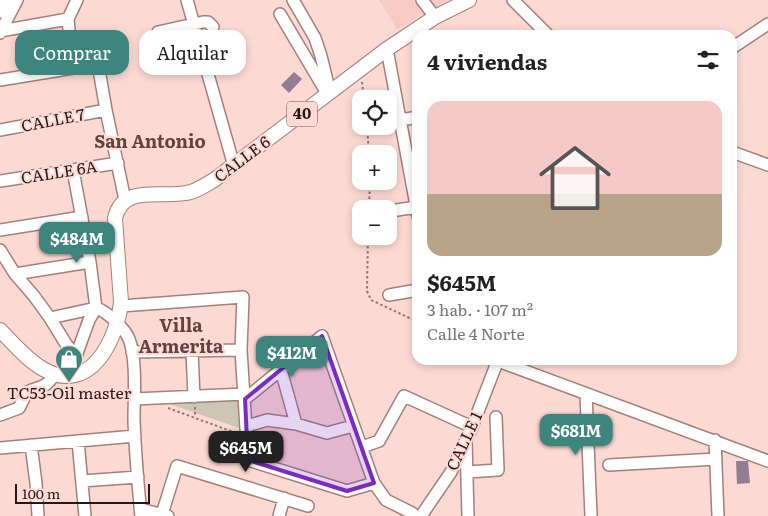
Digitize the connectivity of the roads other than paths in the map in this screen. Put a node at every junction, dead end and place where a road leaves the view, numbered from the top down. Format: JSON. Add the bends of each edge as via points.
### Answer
{"nodes":[{"id":1,"x":6,"y":0,"type":"edge"},
{"id":2,"x":17,"y":0,"type":"edge"},
{"id":3,"x":77,"y":0,"type":"edge"},
{"id":4,"x":188,"y":0,"type":"edge"},
{"id":5,"x":422,"y":0,"type":"edge"},
{"id":6,"x":470,"y":0,"type":"edge"},
{"id":7,"x":513,"y":0,"type":"edge"},
{"id":8,"x":294,"y":1,"type":"edge"},
{"id":9,"x":0,"y":12,"type":"edge"},
{"id":10,"x":280,"y":14,"type":"dead end"},
{"id":11,"x":435,"y":17,"type":"junction"},
{"id":12,"x":68,"y":20,"type":"junction"},
{"id":13,"x":195,"y":24,"type":"junction"},
{"id":14,"x":768,"y":24,"type":"edge"},
{"id":15,"x":213,"y":27,"type":"dead end"},
{"id":16,"x":69,"y":30,"type":"edge"},
{"id":17,"x":167,"y":30,"type":"edge"},
{"id":18,"x":416,"y":30,"type":"edge"},
{"id":19,"x":543,"y":30,"type":"edge"},
{"id":20,"x":0,"y":32,"type":"edge"},
{"id":21,"x":412,"y":32,"type":"edge"},
{"id":22,"x":737,"y":45,"type":"edge"},
{"id":23,"x":387,"y":49,"type":"junction"},
{"id":24,"x":31,"y":75,"type":"edge"},
{"id":25,"x":100,"y":75,"type":"edge"},
{"id":26,"x":0,"y":80,"type":"edge"},
{"id":27,"x":391,"y":90,"type":"edge"},
{"id":28,"x":329,"y":93,"type":"junction"},
{"id":29,"x":106,"y":110,"type":"junction"},
{"id":30,"x":412,"y":118,"type":"edge"},
{"id":31,"x":397,"y":120,"type":"edge"},
{"id":32,"x":0,"y":130,"type":"edge"},
{"id":33,"x":397,"y":133,"type":"edge"},
{"id":34,"x":737,"y":154,"type":"edge"},
{"id":35,"x":118,"y":164,"type":"junction"},
{"id":36,"x":768,"y":165,"type":"edge"},
{"id":37,"x":234,"y":166,"type":"junction"},
{"id":38,"x":73,"y":170,"type":"junction"},
{"id":39,"x":0,"y":181,"type":"edge"},
{"id":40,"x":412,"y":191,"type":"edge"},
{"id":41,"x":125,"y":200,"type":"junction"},
{"id":42,"x":412,"y":211,"type":"edge"},
{"id":43,"x":397,"y":212,"type":"edge"},
{"id":44,"x":82,"y":217,"type":"junction"},
{"id":45,"x":0,"y":230,"type":"edge"},
{"id":46,"x":0,"y":250,"type":"edge"},
{"id":47,"x":90,"y":262,"type":"junction"},
{"id":48,"x":15,"y":274,"type":"junction"},
{"id":49,"x":412,"y":291,"type":"edge"},
{"id":50,"x":389,"y":295,"type":"dead end"},
{"id":51,"x":121,"y":304,"type":"junction"},
{"id":52,"x":96,"y":308,"type":"junction"},
{"id":53,"x":50,"y":318,"type":"junction"},
{"id":54,"x":117,"y":323,"type":"junction"},
{"id":55,"x":0,"y":330,"type":"edge"},
{"id":56,"x":242,"y":350,"type":"junction"},
{"id":57,"x":192,"y":351,"type":"junction"},
{"id":58,"x":132,"y":352,"type":"junction"},
{"id":59,"x":496,"y":365,"type":"edge"},
{"id":60,"x":511,"y":365,"type":"edge"},
{"id":61,"x":280,"y":370,"type":"junction"},
{"id":62,"x":56,"y":374,"type":"junction"},
{"id":63,"x":586,"y":394,"type":"junction"},
{"id":64,"x":245,"y":396,"type":"junction"},
{"id":65,"x":194,"y":397,"type":"junction"},
{"id":66,"x":134,"y":399,"type":"junction"},
{"id":67,"x":0,"y":415,"type":"edge"},
{"id":68,"x":496,"y":417,"type":"dead end"},
{"id":69,"x":296,"y":424,"type":"junction"},
{"id":70,"x":354,"y":426,"type":"junction"},
{"id":71,"x":472,"y":427,"type":"junction"},
{"id":72,"x":247,"y":431,"type":"junction"},
{"id":73,"x":135,"y":436,"type":"junction"},
{"id":74,"x":466,"y":439,"type":"junction"},
{"id":75,"x":715,"y":440,"type":"junction"},
{"id":76,"x":78,"y":441,"type":"junction"},
{"id":77,"x":31,"y":445,"type":"junction"},
{"id":78,"x":362,"y":447,"type":"junction"},
{"id":79,"x":0,"y":448,"type":"edge"},
{"id":80,"x":716,"y":460,"type":"junction"},
{"id":81,"x":768,"y":461,"type":"edge"},
{"id":82,"x":609,"y":465,"type":"dead end"},
{"id":83,"x":468,"y":472,"type":"junction"},
{"id":84,"x":138,"y":477,"type":"junction"},
{"id":85,"x":82,"y":481,"type":"junction"},
{"id":86,"x":374,"y":483,"type":"junction"},
{"id":87,"x":284,"y":498,"type":"junction"},
{"id":88,"x":308,"y":506,"type":"dead end"},
{"id":89,"x":140,"y":513,"type":"edge"},
{"id":90,"x":165,"y":515,"type":"edge"},
{"id":91,"x":38,"y":516,"type":"edge"},
{"id":92,"x":85,"y":516,"type":"edge"},
{"id":93,"x":279,"y":516,"type":"edge"},
{"id":94,"x":415,"y":516,"type":"edge"},
{"id":95,"x":421,"y":516,"type":"edge"},
{"id":96,"x":468,"y":516,"type":"edge"},
{"id":97,"x":591,"y":516,"type":"edge"},
{"id":98,"x":718,"y":516,"type":"edge"}],
"edges":[{"from":1,"to":9,"type":"street"},
{"from":2,"to":20,"type":"street"},
{"from":3,"to":12,"type":"street"},
{"from":4,"to":13,"type":"street"},
{"from":5,"to":11,"type":"street"},
{"from":6,"to":11,"type":"main road","name":"CALLE 6","number":"40"},
{"from":7,"to":19,"type":"street"},
{"from":8,"to":28,"type":"street","via":[[315,38]]},
{"from":10,"to":28,"type":"street"},
{"from":11,"to":18,"type":"main road","name":"CALLE 6","number":"40"},
{"from":12,"to":16,"type":"street"},
{"from":12,"to":20,"type":"street"},
{"from":13,"to":15,"type":"street","via":[[208,22]]},
{"from":13,"to":17,"type":"street"},
{"from":13,"to":37,"type":"street"},
{"from":14,"to":22,"type":"street"},
{"from":21,"to":23,"type":"main road","name":"CALLE 6","number":"40"},
{"from":23,"to":27,"type":"street"},
{"from":23,"to":28,"type":"main road","name":"CALLE 6","number":"40"},
{"from":24,"to":26,"type":"street"},
{"from":25,"to":29,"type":"street"},
{"from":28,"to":37,"type":"main road","name":"CALLE 6","number":"40"},
{"from":29,"to":32,"type":"street","name":"CALLE 7"},
{"from":29,"to":35,"type":"street"},
{"from":30,"to":31,"type":"street"},
{"from":33,"to":40,"type":"street"},
{"from":34,"to":36,"type":"street"},
{"from":35,"to":38,"type":"street","name":"CALLE 6A"},
{"from":35,"to":41,"type":"street"},
{"from":37,"to":41,"type":"main road","name":"CALLE 6","number":"40","via":[[188,193],[148,194]]},
{"from":38,"to":39,"type":"street","name":"CALLE 6A"},
{"from":38,"to":44,"type":"street"},
{"from":41,"to":51,"type":"main road","via":[[115,218]]},
{"from":42,"to":43,"type":"street"},
{"from":44,"to":45,"type":"street"},
{"from":44,"to":47,"type":"street"},
{"from":46,"to":48,"type":"street"},
{"from":47,"to":48,"type":"street"},
{"from":47,"to":52,"type":"street"},
{"from":48,"to":53,"type":"street"},
{"from":49,"to":50,"type":"street"},
{"from":51,"to":54,"type":"main road"},
{"from":51,"to":56,"type":"street","via":[[243,297]]},
{"from":52,"to":53,"type":"street"},
{"from":52,"to":53,"type":"street","via":[[76,356]]},
{"from":52,"to":54,"type":"street"},
{"from":54,"to":58,"type":"street","via":[[128,338]]},
{"from":54,"to":62,"type":"main road","via":[[107,348],[87,371],[77,375]]},
{"from":55,"to":62,"type":"main road","via":[[34,362]]},
{"from":56,"to":57,"type":"street"},
{"from":56,"to":64,"type":"street"},
{"from":57,"to":58,"type":"street"},
{"from":57,"to":65,"type":"street"},
{"from":58,"to":66,"type":"street"},
{"from":59,"to":71,"type":"street","name":"CALLE 1"},
{"from":60,"to":63,"type":"street"},
{"from":61,"to":64,"type":"street"},
{"from":61,"to":69,"type":"street"},
{"from":61,"to":70,"type":"street","via":[[322,336]]},
{"from":62,"to":67,"type":"street","via":[[43,388],[27,392],[19,408]]},
{"from":63,"to":75,"type":"street"},
{"from":63,"to":97,"type":"street"},
{"from":64,"to":65,"type":"street"},
{"from":64,"to":72,"type":"street"},
{"from":65,"to":66,"type":"street"},
{"from":66,"to":73,"type":"street"},
{"from":68,"to":83,"type":"street","via":[[498,470]]},
{"from":69,"to":70,"type":"street","via":[[327,433]]},
{"from":69,"to":72,"type":"street","via":[[267,420]]},
{"from":70,"to":78,"type":"street"},
{"from":71,"to":74,"type":"street","name":"CALLE 1"},
{"from":71,"to":78,"type":"street","via":[[404,396],[379,441]]},
{"from":72,"to":86,"type":"street","via":[[248,460],[347,491]]},
{"from":73,"to":76,"type":"street"},
{"from":73,"to":84,"type":"street"},
{"from":74,"to":83,"type":"street"},
{"from":74,"to":95,"type":"street","name":"CALLE 1","via":[[451,472]]},
{"from":75,"to":80,"type":"street"},
{"from":75,"to":81,"type":"street"},
{"from":76,"to":77,"type":"street"},
{"from":76,"to":85,"type":"street"},
{"from":77,"to":79,"type":"street"},
{"from":77,"to":91,"type":"street"},
{"from":78,"to":86,"type":"street"},
{"from":80,"to":82,"type":"street"},
{"from":80,"to":98,"type":"street"},
{"from":83,"to":96,"type":"street"},
{"from":84,"to":85,"type":"street"},
{"from":84,"to":89,"type":"street"},
{"from":85,"to":92,"type":"street"},
{"from":86,"to":94,"type":"street","via":[[386,500]]},
{"from":87,"to":88,"type":"street"},
{"from":87,"to":90,"type":"street","via":[[177,466]]},
{"from":87,"to":93,"type":"street"},
{"from":89,"to":90,"type":"street"}]}
